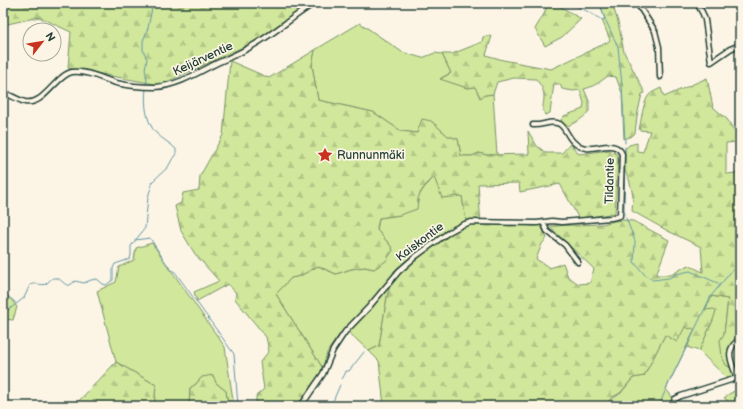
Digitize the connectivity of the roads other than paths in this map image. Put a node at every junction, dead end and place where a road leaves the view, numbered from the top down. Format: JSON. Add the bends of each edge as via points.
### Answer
{"nodes":[{"id":1,"x":315,"y":3,"type":"edge"},
{"id":2,"x":637,"y":3,"type":"edge"},
{"id":3,"x":698,"y":3,"type":"edge"},
{"id":4,"x":740,"y":45,"type":"edge"},
{"id":5,"x":660,"y":77,"type":"dead end"},
{"id":6,"x":3,"y":92,"type":"edge"},
{"id":7,"x":533,"y":125,"type":"dead end"},
{"id":8,"x":620,"y":216,"type":"joint"},
{"id":9,"x":544,"y":222,"type":"junction"},
{"id":10,"x":578,"y":262,"type":"dead end"},
{"id":11,"x":740,"y":339,"type":"edge"},
{"id":12,"x":300,"y":406,"type":"edge"},
{"id":13,"x":672,"y":406,"type":"edge"}],
"edges":[{"from":1,"to":6,"type":"street","name":"Keijärventie","via":[[252,47],[186,79],[165,86],[127,86],[81,71],[65,75],[46,93],[31,102],[25,102]]},
{"from":2,"to":5,"type":"street","via":[[655,31],[659,47]]},
{"from":3,"to":4,"type":"street","via":[[705,20],[711,62]]},
{"from":7,"to":8,"type":"street","name":"Tildantie","via":[[559,123],[576,145],[587,148],[614,146],[620,150]]},
{"from":8,"to":9,"type":"street","name":"Kaiskontie","via":[[587,221]]},
{"from":9,"to":10,"type":"street","via":[[548,231]]},
{"from":9,"to":12,"type":"street","name":"Kaiskontie","via":[[466,223],[415,257],[399,271],[345,332],[333,350],[324,374]]},
{"from":11,"to":13,"type":"street","via":[[730,349],[737,378],[681,396],[675,399]]}]}
